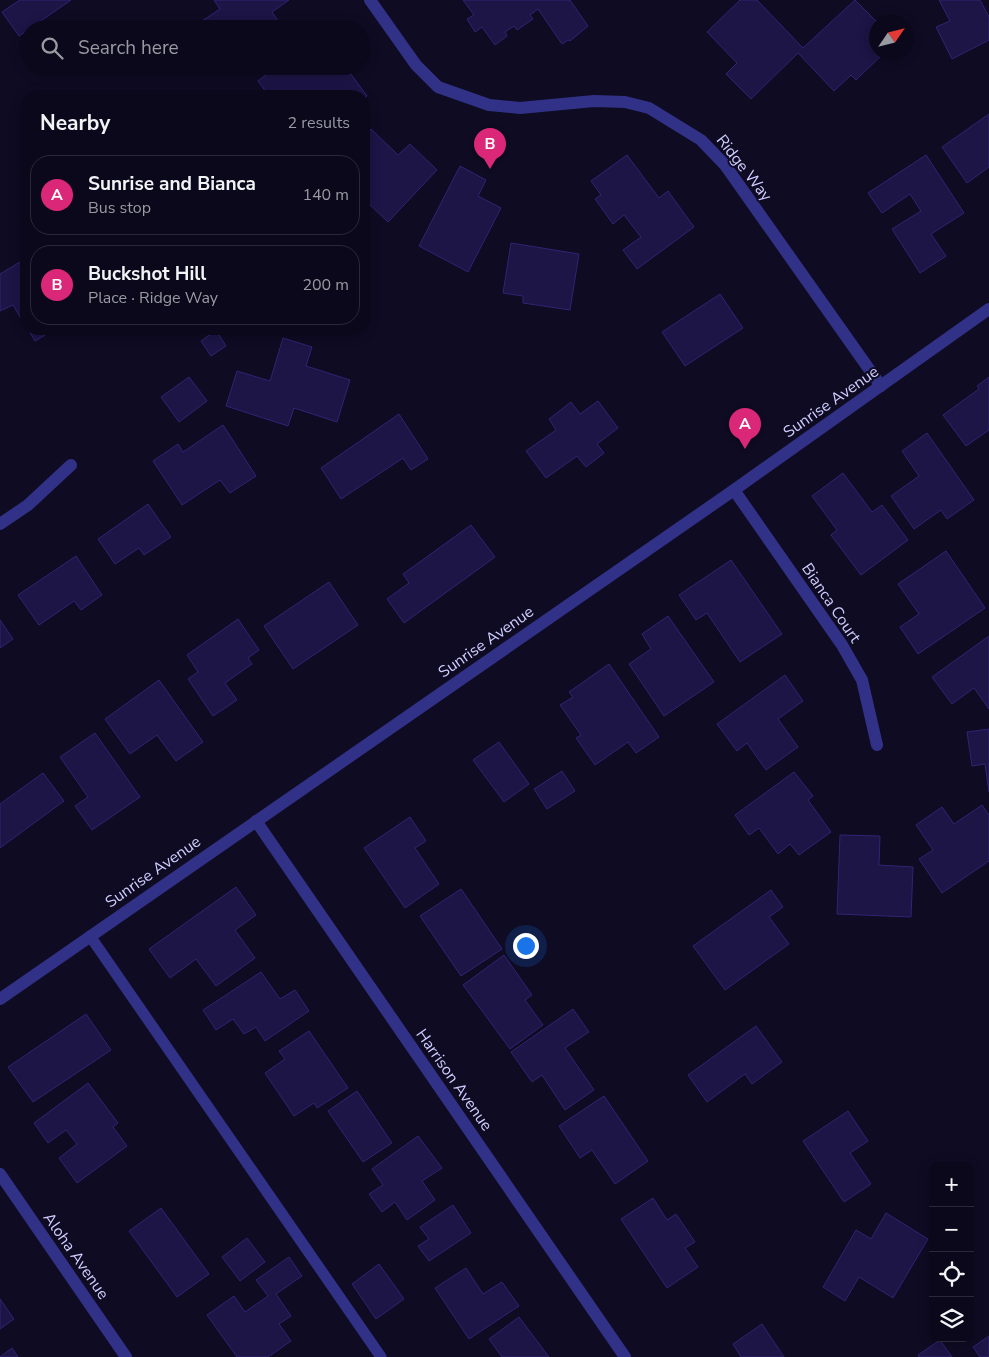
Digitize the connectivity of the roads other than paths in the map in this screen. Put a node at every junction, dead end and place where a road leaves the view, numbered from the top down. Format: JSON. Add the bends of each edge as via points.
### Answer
{"nodes":[{"id":1,"x":370,"y":0,"type":"edge"},
{"id":2,"x":989,"y":308,"type":"edge"},
{"id":3,"x":881,"y":386,"type":"junction"},
{"id":4,"x":71,"y":465,"type":"dead end"},
{"id":5,"x":734,"y":490,"type":"junction"},
{"id":6,"x":0,"y":524,"type":"edge"},
{"id":7,"x":877,"y":745,"type":"dead end"},
{"id":8,"x":256,"y":820,"type":"junction"},
{"id":9,"x":90,"y":936,"type":"junction"},
{"id":10,"x":0,"y":999,"type":"edge"},
{"id":11,"x":0,"y":1174,"type":"edge"},
{"id":12,"x":126,"y":1357,"type":"edge"},
{"id":13,"x":381,"y":1357,"type":"edge"},
{"id":14,"x":625,"y":1357,"type":"edge"}],
"edges":[{"from":1,"to":3,"type":"street","name":"Ridge Way","via":[[416,65],[438,87],[489,105],[520,108],[594,101],[625,102],[650,108],[701,140],[725,165]]},
{"from":2,"to":3,"type":"street","name":"Sunrise Avenue"},
{"from":3,"to":5,"type":"street","name":"Sunrise Avenue"},
{"from":4,"to":6,"type":"street","via":[[28,505]]},
{"from":5,"to":7,"type":"street","name":"Bianca Court","via":[[862,680]]},
{"from":5,"to":8,"type":"street","name":"Sunrise Avenue"},
{"from":8,"to":9,"type":"street","name":"Sunrise Avenue"},
{"from":8,"to":14,"type":"street","name":"Harrison Avenue"},
{"from":9,"to":10,"type":"street","name":"Sunrise Avenue"},
{"from":9,"to":13,"type":"lane"},
{"from":11,"to":12,"type":"street","name":"Aloha Avenue"}]}
